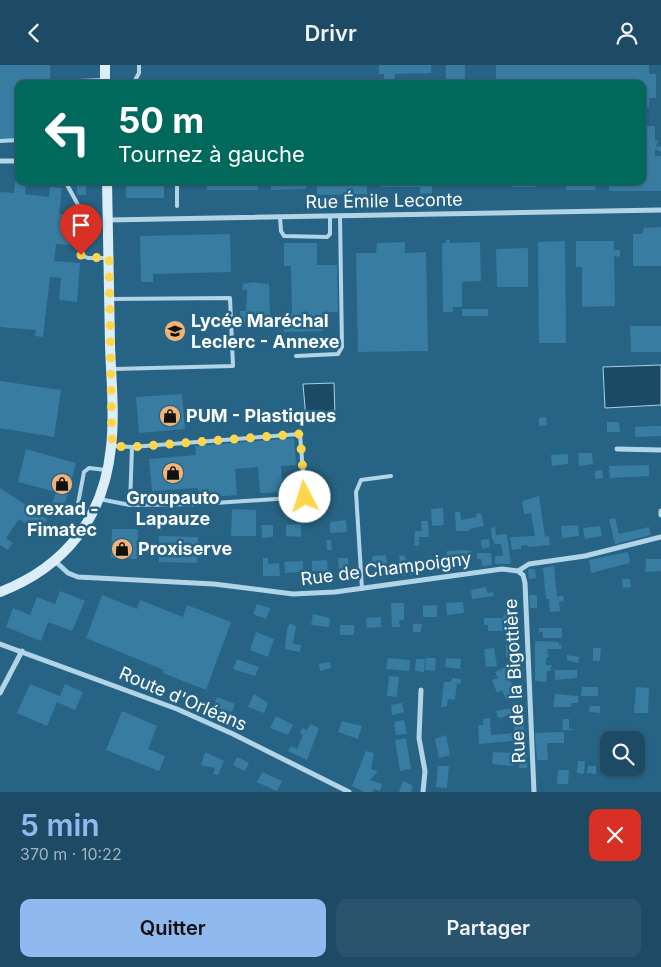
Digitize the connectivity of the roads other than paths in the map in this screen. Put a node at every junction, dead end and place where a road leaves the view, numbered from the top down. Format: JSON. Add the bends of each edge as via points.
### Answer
{"nodes":[{"id":1,"x":105,"y":65,"type":"edge"},
{"id":2,"x":139,"y":65,"type":"edge"},
{"id":3,"x":105,"y":80,"type":"edge"},
{"id":4,"x":135,"y":80,"type":"edge"},
{"id":5,"x":15,"y":140,"type":"edge"},
{"id":6,"x":0,"y":141,"type":"edge"},
{"id":7,"x":0,"y":161,"type":"edge"},
{"id":8,"x":15,"y":161,"type":"edge"},
{"id":9,"x":67,"y":185,"type":"edge"},
{"id":10,"x":107,"y":185,"type":"edge"},
{"id":11,"x":177,"y":185,"type":"edge"},
{"id":12,"x":177,"y":206,"type":"dead end"},
{"id":13,"x":661,"y":209,"type":"edge"},
{"id":14,"x":330,"y":216,"type":"junction"},
{"id":15,"x":340,"y":216,"type":"junction"},
{"id":16,"x":280,"y":217,"type":"junction"},
{"id":17,"x":108,"y":220,"type":"junction"},
{"id":18,"x":109,"y":257,"type":"junction"},
{"id":19,"x":109,"y":299,"type":"junction"},
{"id":20,"x":296,"y":355,"type":"dead end"},
{"id":21,"x":111,"y":369,"type":"junction"},
{"id":22,"x":112,"y":446,"type":"junction"},
{"id":23,"x":132,"y":447,"type":"junction"},
{"id":24,"x":617,"y":449,"type":"dead end"},
{"id":25,"x":661,"y":450,"type":"edge"},
{"id":26,"x":108,"y":471,"type":"junction"},
{"id":27,"x":390,"y":476,"type":"dead end"},
{"id":28,"x":99,"y":499,"type":"junction"},
{"id":29,"x":130,"y":505,"type":"junction"},
{"id":30,"x":661,"y":511,"type":"edge"},
{"id":31,"x":661,"y":515,"type":"edge"},
{"id":32,"x":91,"y":517,"type":"junction"},
{"id":33,"x":661,"y":537,"type":"edge"},
{"id":34,"x":56,"y":561,"type":"junction"},
{"id":35,"x":518,"y":571,"type":"junction"},
{"id":36,"x":362,"y":589,"type":"junction"},
{"id":37,"x":0,"y":592,"type":"edge"},
{"id":38,"x":0,"y":644,"type":"edge"},
{"id":39,"x":22,"y":651,"type":"junction"},
{"id":40,"x":421,"y":690,"type":"dead end"},
{"id":41,"x":0,"y":693,"type":"edge"},
{"id":42,"x":349,"y":792,"type":"edge"},
{"id":43,"x":423,"y":792,"type":"edge"},
{"id":44,"x":534,"y":792,"type":"edge"}],
"edges":[{"from":1,"to":3,"type":"street"},
{"from":2,"to":4,"type":"lane"},
{"from":5,"to":6,"type":"lane"},
{"from":7,"to":8,"type":"street"},
{"from":9,"to":18,"type":"lane","via":[[83,214],[81,255]]},
{"from":10,"to":17,"type":"street"},
{"from":11,"to":12,"type":"lane"},
{"from":13,"to":15,"type":"street","name":"Rue Émile Leconte"},
{"from":14,"to":15,"type":"street","name":"Rue Émile Leconte"},
{"from":14,"to":16,"type":"street","name":"Rue Émile Leconte"},
{"from":14,"to":16,"type":"lane","via":[[330,234],[327,237],[284,236]]},
{"from":15,"to":20,"type":"lane","via":[[342,347],[338,354]]},
{"from":16,"to":17,"type":"street","name":"Rue Émile Leconte"},
{"from":17,"to":18,"type":"street"},
{"from":18,"to":19,"type":"street"},
{"from":19,"to":21,"type":"street"},
{"from":19,"to":21,"type":"lane","via":[[230,298],[233,366]]},
{"from":21,"to":22,"type":"street"},
{"from":22,"to":23,"type":"lane"},
{"from":22,"to":26,"type":"street"},
{"from":23,"to":29,"type":"lane"},
{"from":23,"to":29,"type":"lane","via":[[300,434],[305,497]]},
{"from":24,"to":25,"type":"street"},
{"from":26,"to":28,"type":"street"},
{"from":26,"to":32,"type":"lane","via":[[89,468],[84,473],[77,509]]},
{"from":27,"to":36,"type":"lane","via":[[362,479],[356,492]]},
{"from":28,"to":29,"type":"lane"},
{"from":28,"to":32,"type":"street"},
{"from":30,"to":31,"type":"street"},
{"from":32,"to":34,"type":"street","via":[[77,539]]},
{"from":33,"to":35,"type":"street","name":"Rue de Champoigny","via":[[585,556],[529,565]]},
{"from":34,"to":36,"type":"street","name":"Rue de Champoigny","via":[[68,573],[78,577],[214,584],[293,594]]},
{"from":34,"to":37,"type":"street","via":[[26,581]]},
{"from":35,"to":36,"type":"street","name":"Rue de Champoigny","via":[[502,569]]},
{"from":35,"to":44,"type":"street","name":"Rue de la Bigottière","via":[[523,575],[524,583]]},
{"from":38,"to":39,"type":"street","name":"Route d'Orléans"},
{"from":39,"to":41,"type":"street"},
{"from":39,"to":42,"type":"street","name":"Route d'Orléans","via":[[177,709]]},
{"from":40,"to":43,"type":"street","via":[[418,738],[426,771]]}]}
